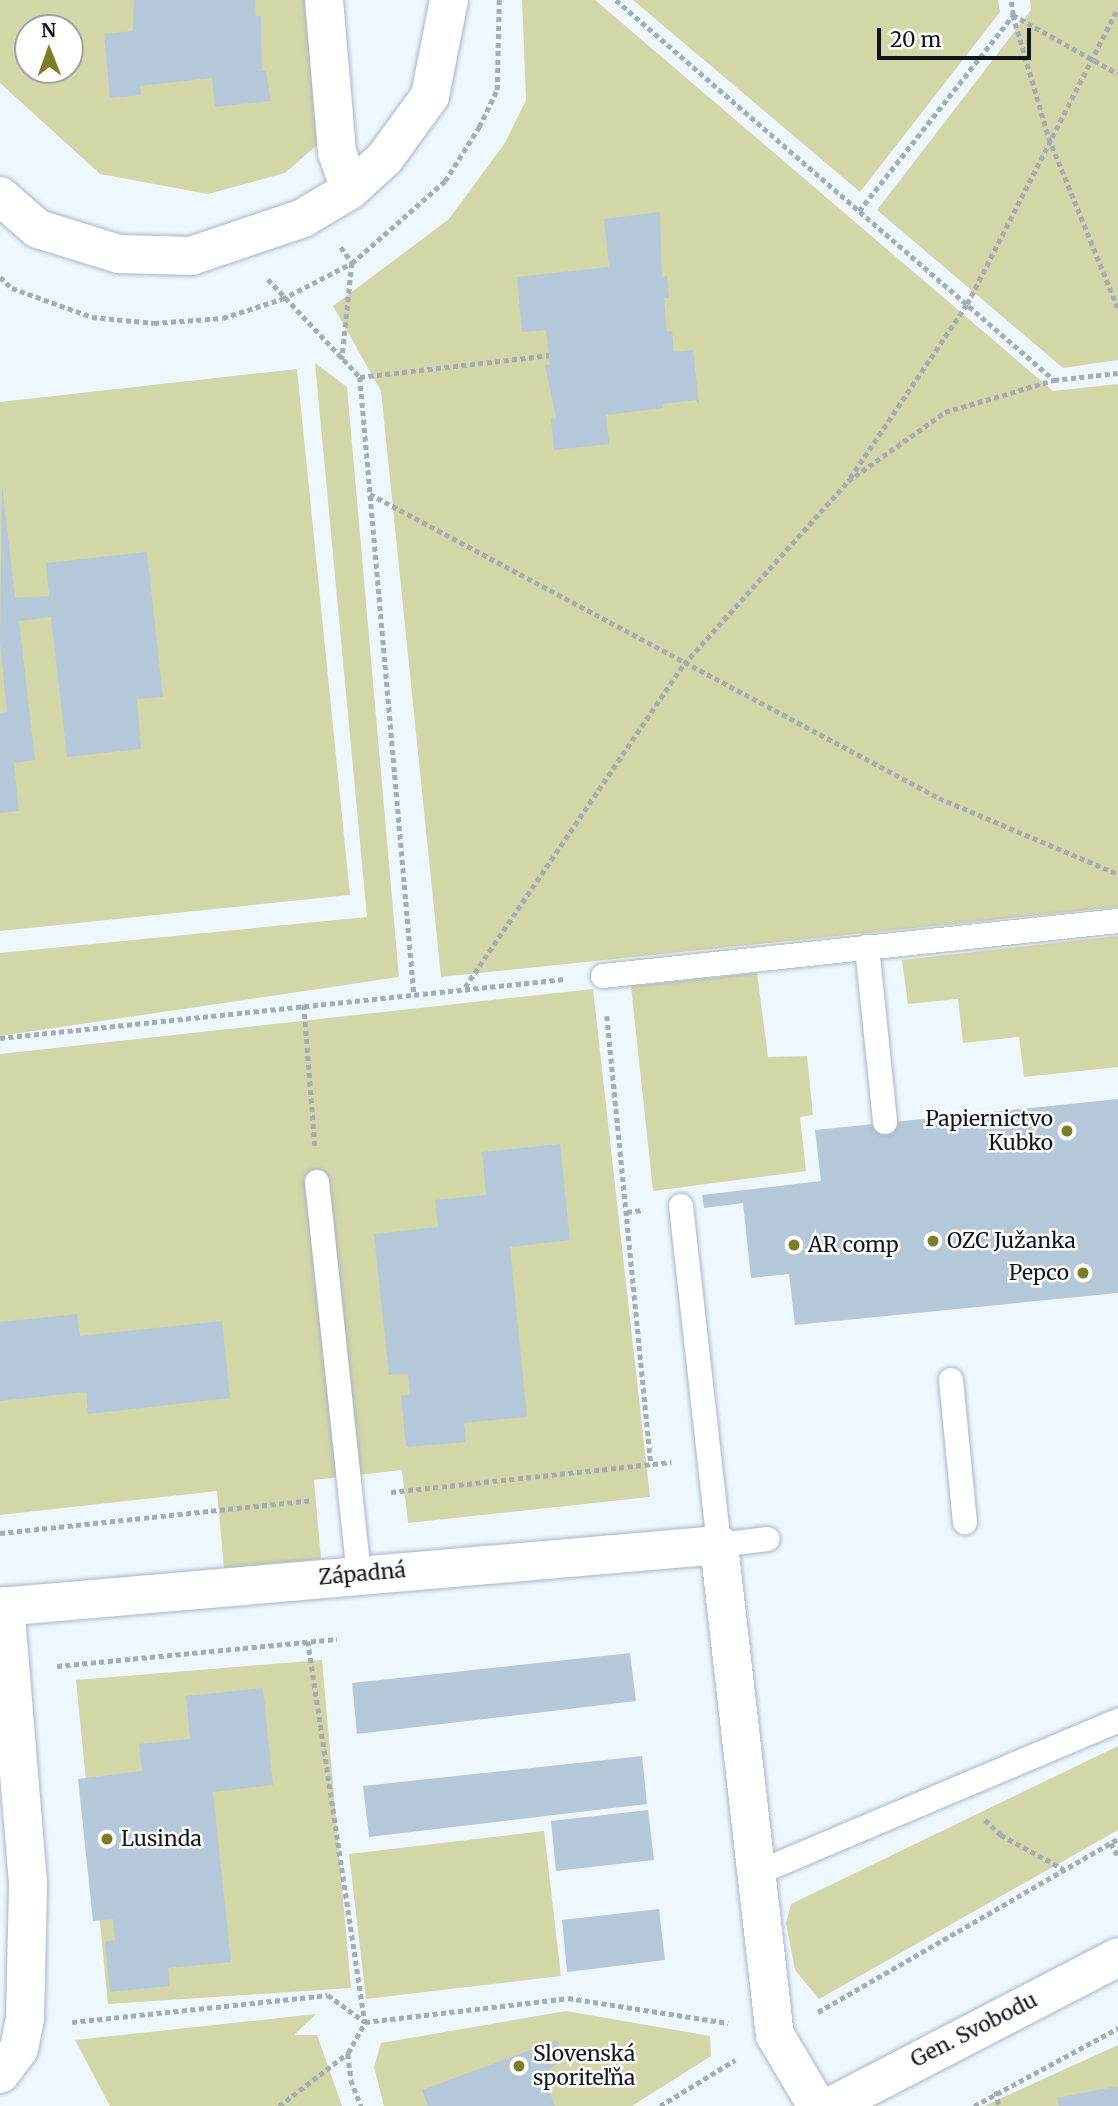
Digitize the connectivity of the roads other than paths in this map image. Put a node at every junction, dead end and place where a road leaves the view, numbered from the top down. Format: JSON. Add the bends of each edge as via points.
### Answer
{"nodes":[{"id":1,"x":324,"y":0,"type":"edge"},
{"id":2,"x":449,"y":0,"type":"edge"},
{"id":3,"x":350,"y":190,"type":"junction"},
{"id":4,"x":0,"y":196,"type":"edge"},
{"id":5,"x":1118,"y":921,"type":"edge"},
{"id":6,"x":867,"y":947,"type":"junction"},
{"id":7,"x":603,"y":976,"type":"road end"},
{"id":8,"x":885,"y":1122,"type":"dead end"},
{"id":9,"x":317,"y":1182,"type":"road end"},
{"id":10,"x":681,"y":1206,"type":"dead end"},
{"id":11,"x":951,"y":1380,"type":"dead end"},
{"id":12,"x":965,"y":1522,"type":"dead end"},
{"id":13,"x":768,"y":1539,"type":"dead end"},
{"id":14,"x":719,"y":1545,"type":"junction"},
{"id":15,"x":359,"y":1574,"type":"junction"},
{"id":16,"x":2,"y":1607,"type":"edge"},
{"id":17,"x":1118,"y":1721,"type":"edge"},
{"id":18,"x":755,"y":1874,"type":"junction"},
{"id":19,"x":1118,"y":1956,"type":"edge"},
{"id":20,"x":0,"y":2074,"type":"edge"},
{"id":21,"x":817,"y":2106,"type":"edge"},
{"id":22,"x":831,"y":2106,"type":"edge"}],
"edges":[{"from":1,"to":3,"type":"street","via":[[337,152]]},
{"from":2,"to":3,"type":"street","via":[[430,96],[385,158]]},
{"from":3,"to":4,"type":"street","via":[[303,218],[191,256],[119,254],[38,229]]},
{"from":5,"to":6,"type":"lane"},
{"from":6,"to":7,"type":"lane"},
{"from":6,"to":8,"type":"lane"},
{"from":9,"to":15,"type":"lane"},
{"from":10,"to":14,"type":"lane"},
{"from":11,"to":12,"type":"lane"},
{"from":13,"to":14,"type":"lane"},
{"from":14,"to":15,"type":"street","name":"Západná"},
{"from":14,"to":18,"type":"street"},
{"from":15,"to":16,"type":"street","name":"Západná"},
{"from":16,"to":20,"type":"street","name":"Západná","via":[[28,1883],[25,2019],[19,2049]]},
{"from":17,"to":18,"type":"lane"},
{"from":18,"to":21,"type":"street","via":[[775,2035]]},
{"from":19,"to":22,"type":"street","name":"Gen. Svobodu"}]}
